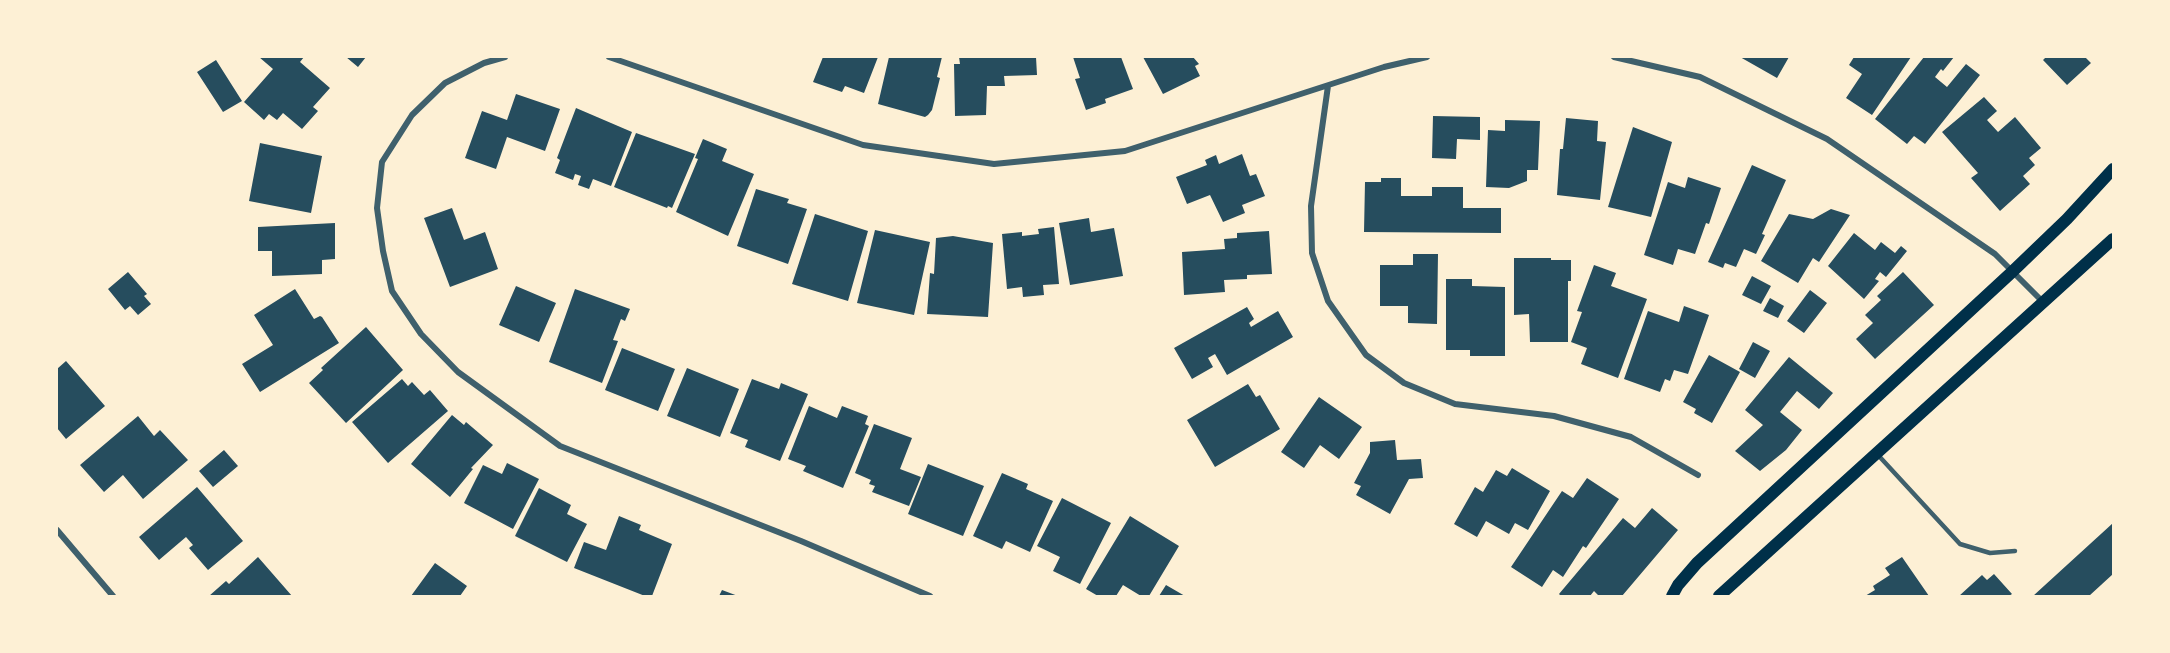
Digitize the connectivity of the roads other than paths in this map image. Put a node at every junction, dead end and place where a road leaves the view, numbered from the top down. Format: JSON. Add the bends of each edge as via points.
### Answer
{"nodes":[{"id":1,"x":505,"y":57,"type":"edge"},
{"id":2,"x":609,"y":57,"type":"edge"},
{"id":3,"x":1427,"y":57,"type":"edge"},
{"id":4,"x":1614,"y":57,"type":"edge"},
{"id":5,"x":1328,"y":86,"type":"junction"},
{"id":6,"x":2113,"y":169,"type":"edge"},
{"id":7,"x":2113,"y":239,"type":"edge"},
{"id":8,"x":2012,"y":272,"type":"junction"},
{"id":9,"x":2043,"y":302,"type":"junction"},
{"id":10,"x":1876,"y":453,"type":"junction"},
{"id":11,"x":1698,"y":475,"type":"dead end"},
{"id":12,"x":57,"y":530,"type":"edge"},
{"id":13,"x":2015,"y":551,"type":"dead end"},
{"id":14,"x":113,"y":596,"type":"edge"},
{"id":15,"x":930,"y":596,"type":"edge"},
{"id":16,"x":1672,"y":596,"type":"edge"},
{"id":17,"x":1719,"y":596,"type":"edge"}],
"edges":[{"from":1,"to":15,"type":"street","via":[[445,83],[412,115],[382,162],[377,208],[382,250],[392,291],[421,334],[458,372],[560,446]]},
{"from":2,"to":5,"type":"street","via":[[863,145],[994,164],[1125,151]]},
{"from":3,"to":5,"type":"street","via":[[1384,66]]},
{"from":4,"to":8,"type":"street","via":[[1700,77],[1827,139],[1995,254]]},
{"from":5,"to":11,"type":"street","via":[[1311,206],[1312,253],[1328,301],[1366,355],[1404,383],[1455,404],[1554,416],[1631,437]]},
{"from":6,"to":8,"type":"main road"},
{"from":7,"to":9,"type":"main road"},
{"from":8,"to":9,"type":"street"},
{"from":8,"to":16,"type":"main road","via":[[1697,563]]},
{"from":9,"to":10,"type":"main road"},
{"from":10,"to":13,"type":"lane","via":[[1960,544],[1990,553]]},
{"from":10,"to":17,"type":"main road"},
{"from":12,"to":14,"type":"street"}]}
